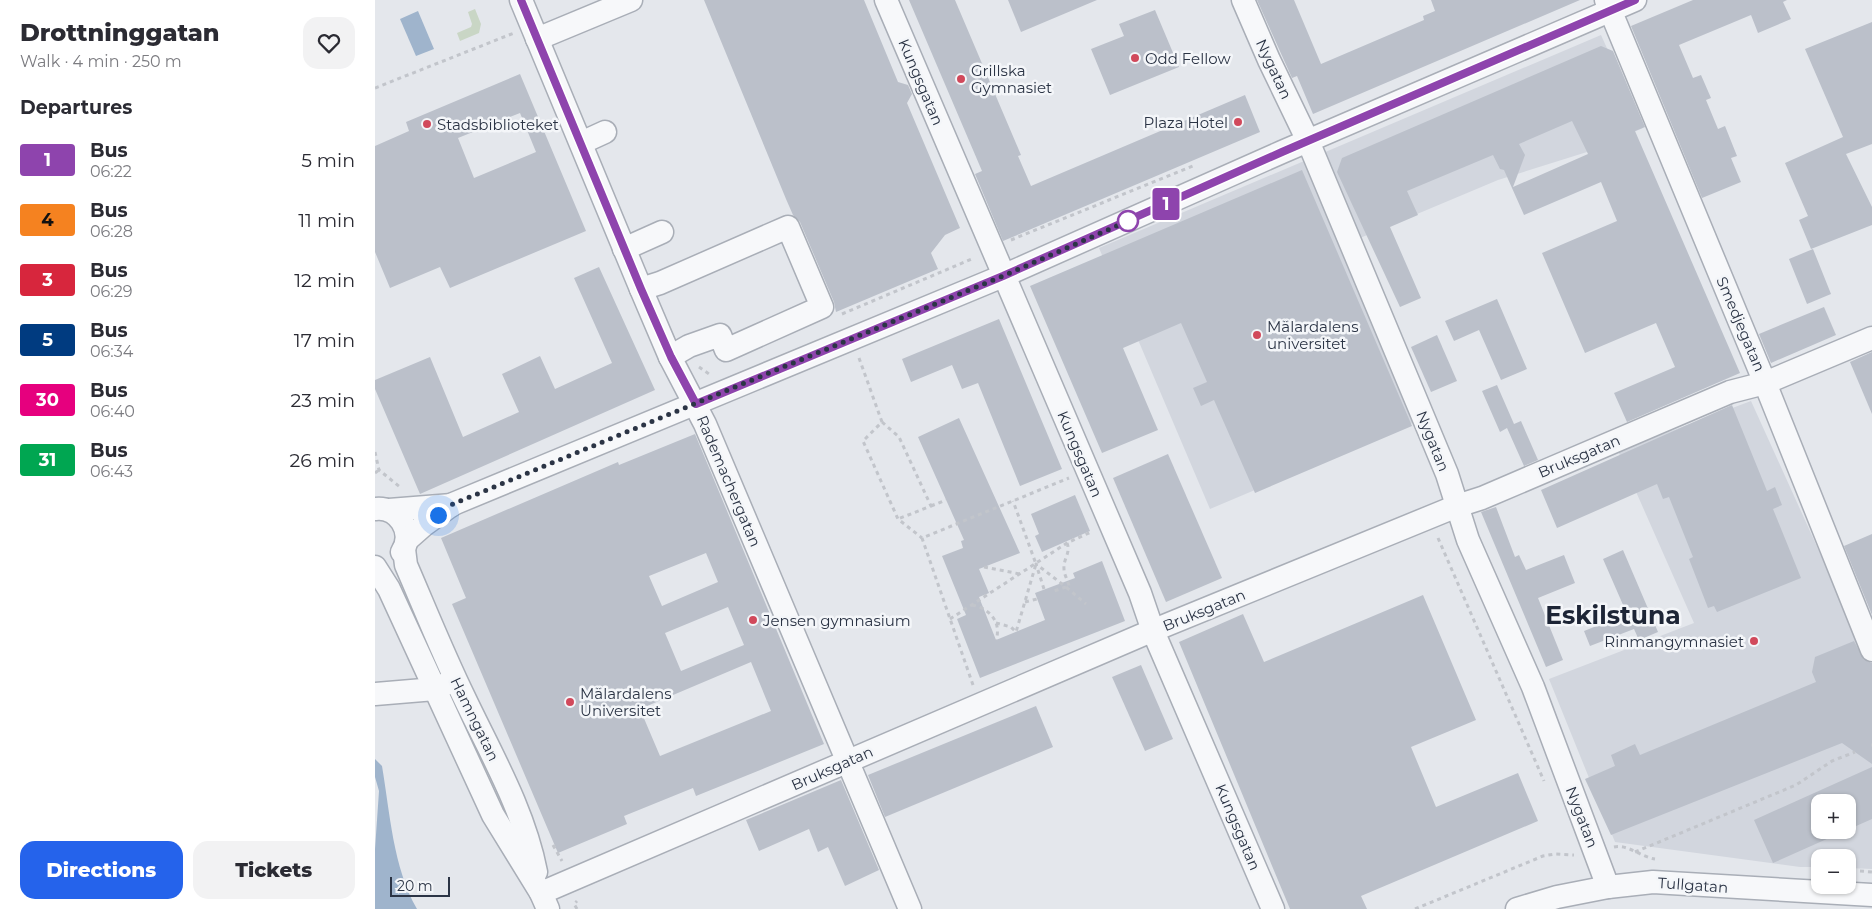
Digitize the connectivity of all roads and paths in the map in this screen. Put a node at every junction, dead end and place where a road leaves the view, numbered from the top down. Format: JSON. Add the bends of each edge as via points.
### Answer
{"nodes":[{"id":1,"x":521,"y":0,"type":"edge"},
{"id":2,"x":631,"y":0,"type":"edge"},
{"id":3,"x":886,"y":0,"type":"edge"},
{"id":4,"x":1243,"y":0,"type":"edge"},
{"id":5,"x":1635,"y":0,"type":"edge"},
{"id":6,"x":1608,"y":6,"type":"edge"},
{"id":7,"x":535,"y":32,"type":"junction"},
{"id":8,"x":375,"y":88,"type":"edge"},
{"id":9,"x":605,"y":132,"type":"dead end"},
{"id":10,"x":1308,"y":141,"type":"junction"},
{"id":11,"x":581,"y":143,"type":"junction"},
{"id":12,"x":1199,"y":164,"type":"dead end"},
{"id":13,"x":662,"y":232,"type":"dead end"},
{"id":14,"x":992,"y":248,"type":"junction"},
{"id":15,"x":624,"y":249,"type":"junction"},
{"id":16,"x":1003,"y":276,"type":"junction"},
{"id":17,"x":641,"y":289,"type":"junction"},
{"id":18,"x":1872,"y":338,"type":"edge"},
{"id":19,"x":671,"y":357,"type":"junction"},
{"id":20,"x":859,"y":357,"type":"dead end"},
{"id":21,"x":1765,"y":383,"type":"junction"},
{"id":22,"x":696,"y":404,"type":"junction"},
{"id":23,"x":882,"y":422,"type":"junction"},
{"id":24,"x":375,"y":452,"type":"edge"},
{"id":25,"x":375,"y":474,"type":"edge"},
{"id":26,"x":1076,"y":475,"type":"dead end"},
{"id":27,"x":946,"y":500,"type":"dead end"},
{"id":28,"x":1013,"y":501,"type":"junction"},
{"id":29,"x":453,"y":504,"type":"junction"},
{"id":30,"x":931,"y":506,"type":"junction"},
{"id":31,"x":380,"y":508,"type":"edge"},
{"id":32,"x":1460,"y":516,"type":"junction"},
{"id":33,"x":898,"y":519,"type":"junction"},
{"id":34,"x":1099,"y":529,"type":"dead end"},
{"id":35,"x":922,"y":538,"type":"junction"},
{"id":36,"x":405,"y":544,"type":"junction"},
{"id":37,"x":1067,"y":544,"type":"junction"},
{"id":38,"x":1036,"y":564,"type":"junction"},
{"id":39,"x":375,"y":565,"type":"edge"},
{"id":40,"x":984,"y":567,"type":"dead end"},
{"id":41,"x":1020,"y":574,"type":"junction"},
{"id":42,"x":1066,"y":587,"type":"junction"},
{"id":43,"x":1044,"y":589,"type":"dead end"},
{"id":44,"x":1054,"y":591,"type":"dead end"},
{"id":45,"x":1037,"y":598,"type":"dead end"},
{"id":46,"x":1025,"y":602,"type":"junction"},
{"id":47,"x":1086,"y":604,"type":"dead end"},
{"id":48,"x":971,"y":605,"type":"junction"},
{"id":49,"x":950,"y":618,"type":"junction"},
{"id":50,"x":996,"y":623,"type":"junction"},
{"id":51,"x":1153,"y":631,"type":"junction"},
{"id":52,"x":996,"y":640,"type":"dead end"},
{"id":53,"x":1872,"y":650,"type":"edge"},
{"id":54,"x":456,"y":680,"type":"junction"},
{"id":55,"x":435,"y":690,"type":"junction"},
{"id":56,"x":375,"y":694,"type":"edge"},
{"id":57,"x":980,"y":705,"type":"junction"},
{"id":58,"x":1855,"y":752,"type":"dead end"},
{"id":59,"x":847,"y":761,"type":"junction"},
{"id":60,"x":1547,"y":788,"type":"dead end"},
{"id":61,"x":1595,"y":852,"type":"junction"},
{"id":62,"x":1608,"y":887,"type":"junction"},
{"id":63,"x":1872,"y":895,"type":"edge"},
{"id":64,"x":544,"y":901,"type":"edge"},
{"id":65,"x":910,"y":909,"type":"edge"},
{"id":66,"x":1273,"y":909,"type":"edge"},
{"id":67,"x":1415,"y":909,"type":"edge"},
{"id":68,"x":1517,"y":909,"type":"edge"}],
"edges":[{"from":1,"to":7,"type":"street","name":"Rademachergatan"},
{"from":2,"to":7,"type":"street"},
{"from":3,"to":14,"type":"street","name":"Kungsgatan"},
{"from":4,"to":10,"type":"street","name":"Nygatan"},
{"from":5,"to":6,"type":"street"},
{"from":6,"to":10,"type":"street"},
{"from":6,"to":21,"type":"street","name":"Smedjegatan"},
{"from":7,"to":8,"type":"path"},
{"from":7,"to":11,"type":"street","name":"Rademachergatan"},
{"from":9,"to":11,"type":"street"},
{"from":10,"to":16,"type":"street"},
{"from":10,"to":32,"type":"street","name":"Nygatan","via":[[1447,474]]},
{"from":11,"to":15,"type":"street","name":"Rademachergatan"},
{"from":12,"to":14,"type":"path"},
{"from":13,"to":15,"type":"street"},
{"from":14,"to":16,"type":"street","name":"Kungsgatan"},
{"from":15,"to":17,"type":"street","name":"Rademachergatan"},
{"from":16,"to":22,"type":"street"},
{"from":16,"to":51,"type":"street","name":"Kungsgatan","via":[[1140,593]]},
{"from":17,"to":19,"type":"street","name":"Rademachergatan"},
{"from":17,"to":19,"type":"street","via":[[788,227],[822,307],[726,350],[719,335]]},
{"from":18,"to":21,"type":"street","name":"Bruksgatan"},
{"from":19,"to":22,"type":"street","name":"Rademachergatan"},
{"from":20,"to":23,"type":"path"},
{"from":21,"to":32,"type":"street","name":"Bruksgatan","via":[[1730,392],[1482,498]]},
{"from":21,"to":53,"type":"street","name":"Smedjegatan"},
{"from":22,"to":29,"type":"street"},
{"from":22,"to":59,"type":"street","name":"Rademachergatan"},
{"from":23,"to":30,"type":"path","via":[[899,437]]},
{"from":23,"to":33,"type":"path","via":[[863,441]]},
{"from":24,"to":25,"type":"path","via":[[379,470]]},
{"from":26,"to":28,"type":"path"},
{"from":27,"to":30,"type":"path"},
{"from":28,"to":35,"type":"path"},
{"from":28,"to":38,"type":"path"},
{"from":29,"to":31,"type":"street"},
{"from":29,"to":36,"type":"street","via":[[423,525]]},
{"from":30,"to":33,"type":"path"},
{"from":31,"to":36,"type":"street","name":"Hamngatan","via":[[403,522]]},
{"from":32,"to":51,"type":"street","name":"Bruksgatan"},
{"from":32,"to":60,"type":"path","via":[[1437,538]]},
{"from":32,"to":61,"type":"street","name":"Nygatan","via":[[1467,540],[1533,687]]},
{"from":33,"to":35,"type":"path"},
{"from":34,"to":37,"type":"path"},
{"from":35,"to":49,"type":"path"},
{"from":36,"to":39,"type":"street","via":[[399,556]]},
{"from":36,"to":54,"type":"street","name":"Hamngatan","via":[[405,566]]},
{"from":37,"to":38,"type":"path"},
{"from":37,"to":42,"type":"path","via":[[1069,549],[1064,570],[1069,586]]},
{"from":38,"to":41,"type":"path"},
{"from":38,"to":42,"type":"path"},
{"from":38,"to":43,"type":"path"},
{"from":38,"to":46,"type":"path"},
{"from":39,"to":55,"type":"street","name":"Hamngatan"},
{"from":40,"to":41,"type":"path"},
{"from":41,"to":48,"type":"path"},
{"from":42,"to":44,"type":"path"},
{"from":42,"to":47,"type":"path"},
{"from":45,"to":46,"type":"path"},
{"from":46,"to":50,"type":"path","via":[[1016,632],[1011,627]]},
{"from":48,"to":49,"type":"path"},
{"from":48,"to":50,"type":"path","via":[[986,609]]},
{"from":49,"to":57,"type":"path"},
{"from":50,"to":52,"type":"path"},
{"from":51,"to":57,"type":"street","name":"Bruksgatan"},
{"from":51,"to":66,"type":"street","name":"Kungsgatan"},
{"from":54,"to":55,"type":"street"},
{"from":54,"to":64,"type":"street","name":"Hamngatan","via":[[515,802],[533,854]]},
{"from":55,"to":56,"type":"street"},
{"from":55,"to":64,"type":"street","name":"Hamngatan","via":[[493,815]]},
{"from":57,"to":59,"type":"street","name":"Bruksgatan"},
{"from":58,"to":61,"type":"path","via":[[1831,761],[1796,785],[1634,852],[1622,846]]},
{"from":59,"to":64,"type":"street","name":"Bruksgatan"},
{"from":59,"to":65,"type":"street","name":"Rademachergatan"},
{"from":61,"to":62,"type":"street","name":"Nygatan"},
{"from":61,"to":67,"type":"path","via":[[1543,856]]},
{"from":62,"to":63,"type":"street","name":"Tullgatan","via":[[1653,882]]},
{"from":62,"to":68,"type":"street","name":"Tullgatan"}]}
